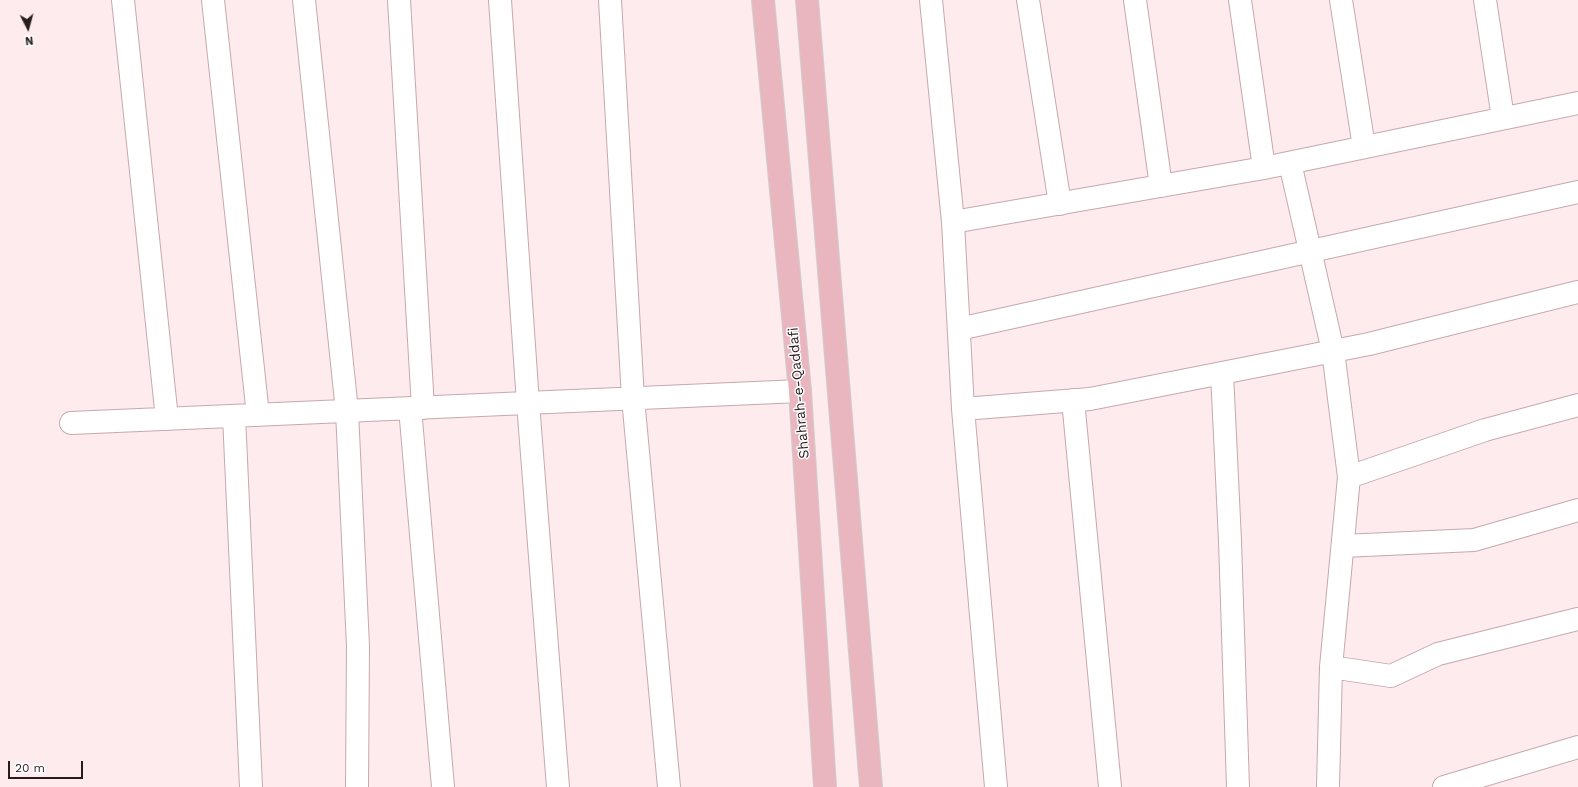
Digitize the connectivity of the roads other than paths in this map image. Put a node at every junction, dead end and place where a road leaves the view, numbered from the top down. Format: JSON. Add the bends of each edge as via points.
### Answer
{"nodes":[{"id":1,"x":123,"y":0,"type":"edge"},
{"id":2,"x":213,"y":0,"type":"edge"},
{"id":3,"x":304,"y":0,"type":"edge"},
{"id":4,"x":400,"y":0,"type":"edge"},
{"id":5,"x":500,"y":0,"type":"edge"},
{"id":6,"x":610,"y":0,"type":"edge"},
{"id":7,"x":763,"y":0,"type":"edge"},
{"id":8,"x":808,"y":0,"type":"edge"},
{"id":9,"x":931,"y":0,"type":"edge"},
{"id":10,"x":1028,"y":0,"type":"edge"},
{"id":11,"x":1135,"y":0,"type":"edge"},
{"id":12,"x":1240,"y":0,"type":"edge"},
{"id":13,"x":1341,"y":0,"type":"edge"},
{"id":14,"x":1485,"y":0,"type":"edge"},
{"id":15,"x":1578,"y":103,"type":"edge"},
{"id":16,"x":1503,"y":118,"type":"junction"},
{"id":17,"x":1364,"y":147,"type":"junction"},
{"id":18,"x":1290,"y":163,"type":"junction"},
{"id":19,"x":1264,"y":168,"type":"junction"},
{"id":20,"x":1162,"y":186,"type":"junction"},
{"id":21,"x":1578,"y":192,"type":"edge"},
{"id":22,"x":1060,"y":204,"type":"junction"},
{"id":23,"x":953,"y":222,"type":"junction"},
{"id":24,"x":1310,"y":251,"type":"junction"},
{"id":25,"x":1578,"y":292,"type":"edge"},
{"id":26,"x":959,"y":329,"type":"junction"},
{"id":27,"x":1333,"y":351,"type":"junction"},
{"id":28,"x":1222,"y":373,"type":"junction"},
{"id":29,"x":800,"y":390,"type":"junction"},
{"id":30,"x":633,"y":398,"type":"junction"},
{"id":31,"x":1073,"y":400,"type":"junction"},
{"id":32,"x":528,"y":403,"type":"junction"},
{"id":33,"x":1578,"y":405,"type":"edge"},
{"id":34,"x":417,"y":408,"type":"junction"},
{"id":35,"x":963,"y":409,"type":"junction"},
{"id":36,"x":347,"y":411,"type":"junction"},
{"id":37,"x":258,"y":415,"type":"junction"},
{"id":38,"x":234,"y":416,"type":"junction"},
{"id":39,"x":167,"y":419,"type":"junction"},
{"id":40,"x":71,"y":423,"type":"dead end"},
{"id":41,"x":1349,"y":476,"type":"junction"},
{"id":42,"x":1578,"y":510,"type":"edge"},
{"id":43,"x":1343,"y":546,"type":"junction"},
{"id":44,"x":1578,"y":619,"type":"edge"},
{"id":45,"x":1331,"y":666,"type":"junction"},
{"id":46,"x":1578,"y":747,"type":"edge"},
{"id":47,"x":250,"y":787,"type":"edge"},
{"id":48,"x":357,"y":787,"type":"edge"},
{"id":49,"x":443,"y":787,"type":"edge"},
{"id":50,"x":558,"y":787,"type":"edge"},
{"id":51,"x":669,"y":787,"type":"edge"},
{"id":52,"x":825,"y":787,"type":"edge"},
{"id":53,"x":871,"y":787,"type":"edge"},
{"id":54,"x":996,"y":787,"type":"edge"},
{"id":55,"x":1110,"y":787,"type":"edge"},
{"id":56,"x":1238,"y":787,"type":"edge"},
{"id":57,"x":1328,"y":787,"type":"edge"},
{"id":58,"x":1444,"y":787,"type":"edge"}],
"edges":[{"from":1,"to":39,"type":"street"},
{"from":2,"to":37,"type":"street"},
{"from":3,"to":36,"type":"street"},
{"from":4,"to":34,"type":"street"},
{"from":5,"to":32,"type":"street"},
{"from":6,"to":30,"type":"street"},
{"from":7,"to":29,"type":"main road","name":"Shahrah-e-Qaddafi"},
{"from":8,"to":53,"type":"main road"},
{"from":9,"to":23,"type":"street"},
{"from":10,"to":22,"type":"street"},
{"from":11,"to":20,"type":"street"},
{"from":12,"to":19,"type":"street"},
{"from":13,"to":17,"type":"street"},
{"from":14,"to":16,"type":"street"},
{"from":15,"to":16,"type":"street"},
{"from":16,"to":17,"type":"street"},
{"from":17,"to":18,"type":"street"},
{"from":18,"to":19,"type":"street"},
{"from":18,"to":24,"type":"street"},
{"from":19,"to":20,"type":"street"},
{"from":20,"to":22,"type":"street"},
{"from":21,"to":24,"type":"street"},
{"from":22,"to":23,"type":"street"},
{"from":23,"to":26,"type":"street"},
{"from":24,"to":26,"type":"street"},
{"from":24,"to":27,"type":"street"},
{"from":25,"to":27,"type":"street"},
{"from":26,"to":35,"type":"street"},
{"from":27,"to":28,"type":"street"},
{"from":27,"to":41,"type":"street"},
{"from":28,"to":31,"type":"street","via":[[1090,399]]},
{"from":28,"to":56,"type":"street"},
{"from":29,"to":30,"type":"street"},
{"from":29,"to":52,"type":"main road","name":"Shahrah-e-Qaddafi"},
{"from":30,"to":32,"type":"street"},
{"from":30,"to":51,"type":"street"},
{"from":31,"to":35,"type":"street"},
{"from":31,"to":55,"type":"street"},
{"from":32,"to":34,"type":"street"},
{"from":32,"to":50,"type":"street"},
{"from":33,"to":41,"type":"street","via":[[1485,430]]},
{"from":34,"to":36,"type":"street"},
{"from":34,"to":49,"type":"street"},
{"from":35,"to":54,"type":"street"},
{"from":36,"to":37,"type":"street"},
{"from":36,"to":48,"type":"street","via":[[358,646]]},
{"from":37,"to":38,"type":"street"},
{"from":38,"to":39,"type":"street"},
{"from":38,"to":47,"type":"street"},
{"from":39,"to":40,"type":"street"},
{"from":41,"to":43,"type":"street"},
{"from":42,"to":43,"type":"street","via":[[1474,540]]},
{"from":43,"to":45,"type":"street"},
{"from":44,"to":45,"type":"street","via":[[1438,654],[1390,676]]},
{"from":45,"to":57,"type":"street"},
{"from":46,"to":58,"type":"street"}]}
